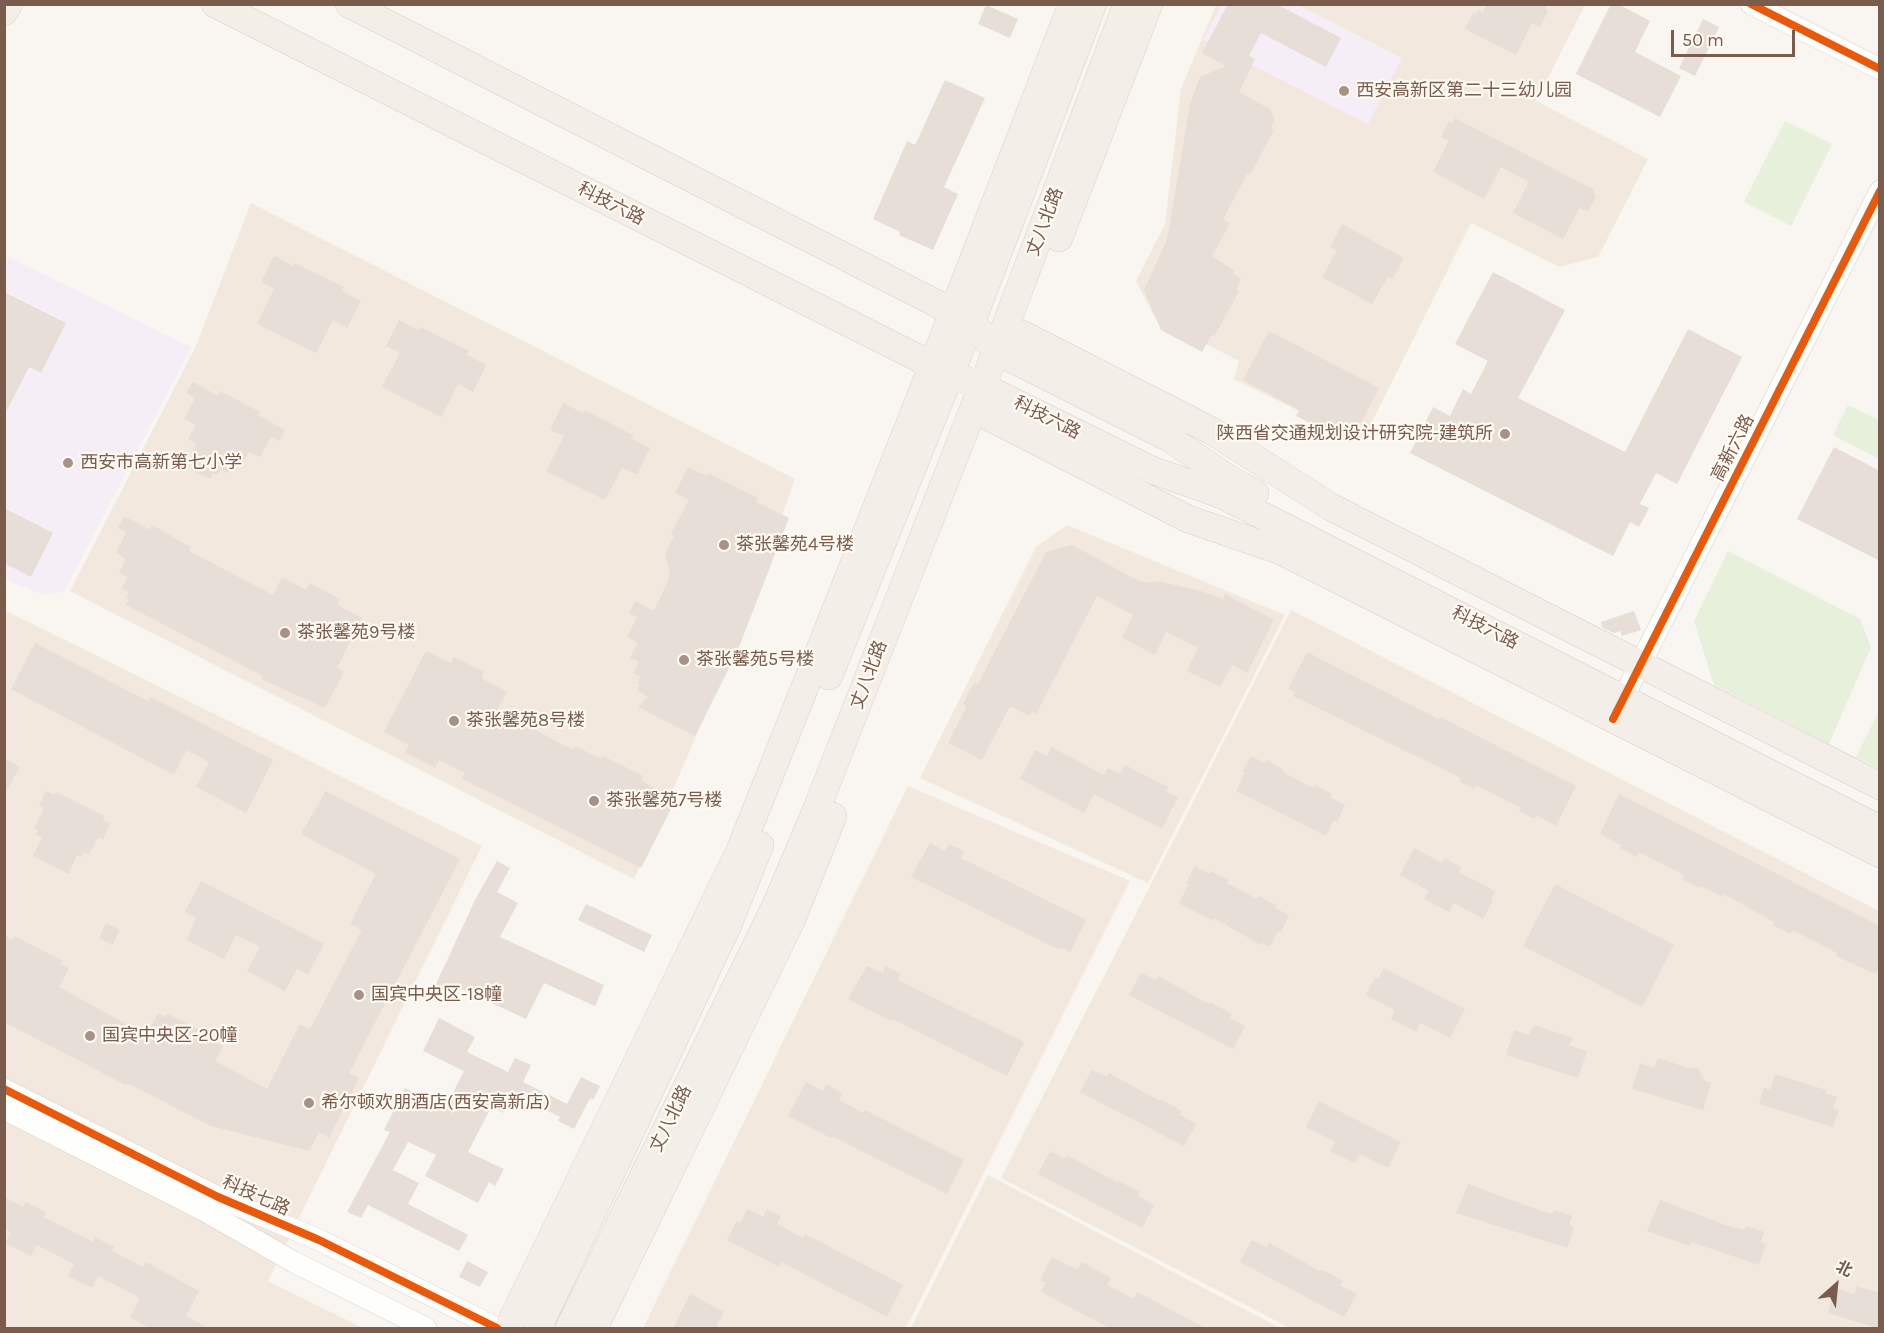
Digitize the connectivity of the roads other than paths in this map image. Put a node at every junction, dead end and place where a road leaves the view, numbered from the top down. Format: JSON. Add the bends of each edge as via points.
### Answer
{"nodes":[{"id":1,"x":9,"y":4,"type":"edge"},
{"id":2,"x":215,"y":4,"type":"edge"},
{"id":3,"x":349,"y":4,"type":"edge"},
{"id":4,"x":1072,"y":4,"type":"edge"},
{"id":5,"x":1093,"y":4,"type":"edge"},
{"id":6,"x":1127,"y":4,"type":"edge"},
{"id":7,"x":1149,"y":4,"type":"edge"},
{"id":8,"x":1751,"y":4,"type":"edge"},
{"id":9,"x":4,"y":12,"type":"edge"},
{"id":10,"x":1880,"y":69,"type":"edge"},
{"id":11,"x":1880,"y":191,"type":"edge"},
{"id":12,"x":962,"y":317,"type":"junction"},
{"id":13,"x":1022,"y":334,"type":"junction"},
{"id":14,"x":1004,"y":355,"type":"junction"},
{"id":15,"x":941,"y":369,"type":"junction"},
{"id":16,"x":990,"y":399,"type":"junction"},
{"id":17,"x":1627,"y":691,"type":"junction"},
{"id":18,"x":1880,"y":786,"type":"edge"},
{"id":19,"x":1880,"y":809,"type":"edge"},
{"id":20,"x":1880,"y":829,"type":"edge"},
{"id":21,"x":1880,"y":854,"type":"edge"},
{"id":22,"x":4,"y":1089,"type":"edge"},
{"id":23,"x":4,"y":1109,"type":"edge"},
{"id":24,"x":426,"y":1329,"type":"edge"},
{"id":25,"x":497,"y":1329,"type":"edge"},
{"id":26,"x":508,"y":1329,"type":"edge"},
{"id":27,"x":538,"y":1329,"type":"edge"},
{"id":28,"x":569,"y":1329,"type":"edge"},
{"id":29,"x":594,"y":1329,"type":"edge"}],
"edges":[{"from":1,"to":9,"type":"main road"},
{"from":2,"to":15,"type":"main road","name":"科技六路"},
{"from":3,"to":12,"type":"main road","name":"科技六路"},
{"from":4,"to":12,"type":"main road"},
{"from":5,"to":12,"type":"main road","name":"丈八北路"},
{"from":6,"to":14,"type":"main road","name":"丈八北路"},
{"from":7,"to":13,"type":"main road"},
{"from":8,"to":10,"type":"street"},
{"from":11,"to":17,"type":"street","name":"高新六路"},
{"from":12,"to":14,"type":"main road","name":"科技六路"},
{"from":12,"to":15,"type":"main road"},
{"from":13,"to":14,"type":"main road"},
{"from":13,"to":17,"type":"main road","via":[[1212,431]]},
{"from":14,"to":16,"type":"main road","name":"丈八北路"},
{"from":14,"to":17,"type":"main road","name":"科技六路","via":[[1169,438],[1229,479]]},
{"from":15,"to":16,"type":"main road","name":"科技六路"},
{"from":15,"to":26,"type":"main road","via":[[740,850]]},
{"from":15,"to":27,"type":"main road","name":"丈八北路","via":[[728,925]]},
{"from":16,"to":17,"type":"main road","name":"科技六路","via":[[1152,470],[1222,495]]},
{"from":16,"to":28,"type":"main road","name":"丈八北路","via":[[776,905]]},
{"from":16,"to":29,"type":"main road","via":[[792,919]]},
{"from":17,"to":18,"type":"main road"},
{"from":17,"to":19,"type":"main road","name":"科技六路"},
{"from":17,"to":20,"type":"main road","name":"科技六路"},
{"from":17,"to":21,"type":"main road"},
{"from":22,"to":25,"type":"street","name":"科技七路","via":[[218,1197],[319,1240]]},
{"from":23,"to":24,"type":"street","name":"科技七路"}]}
